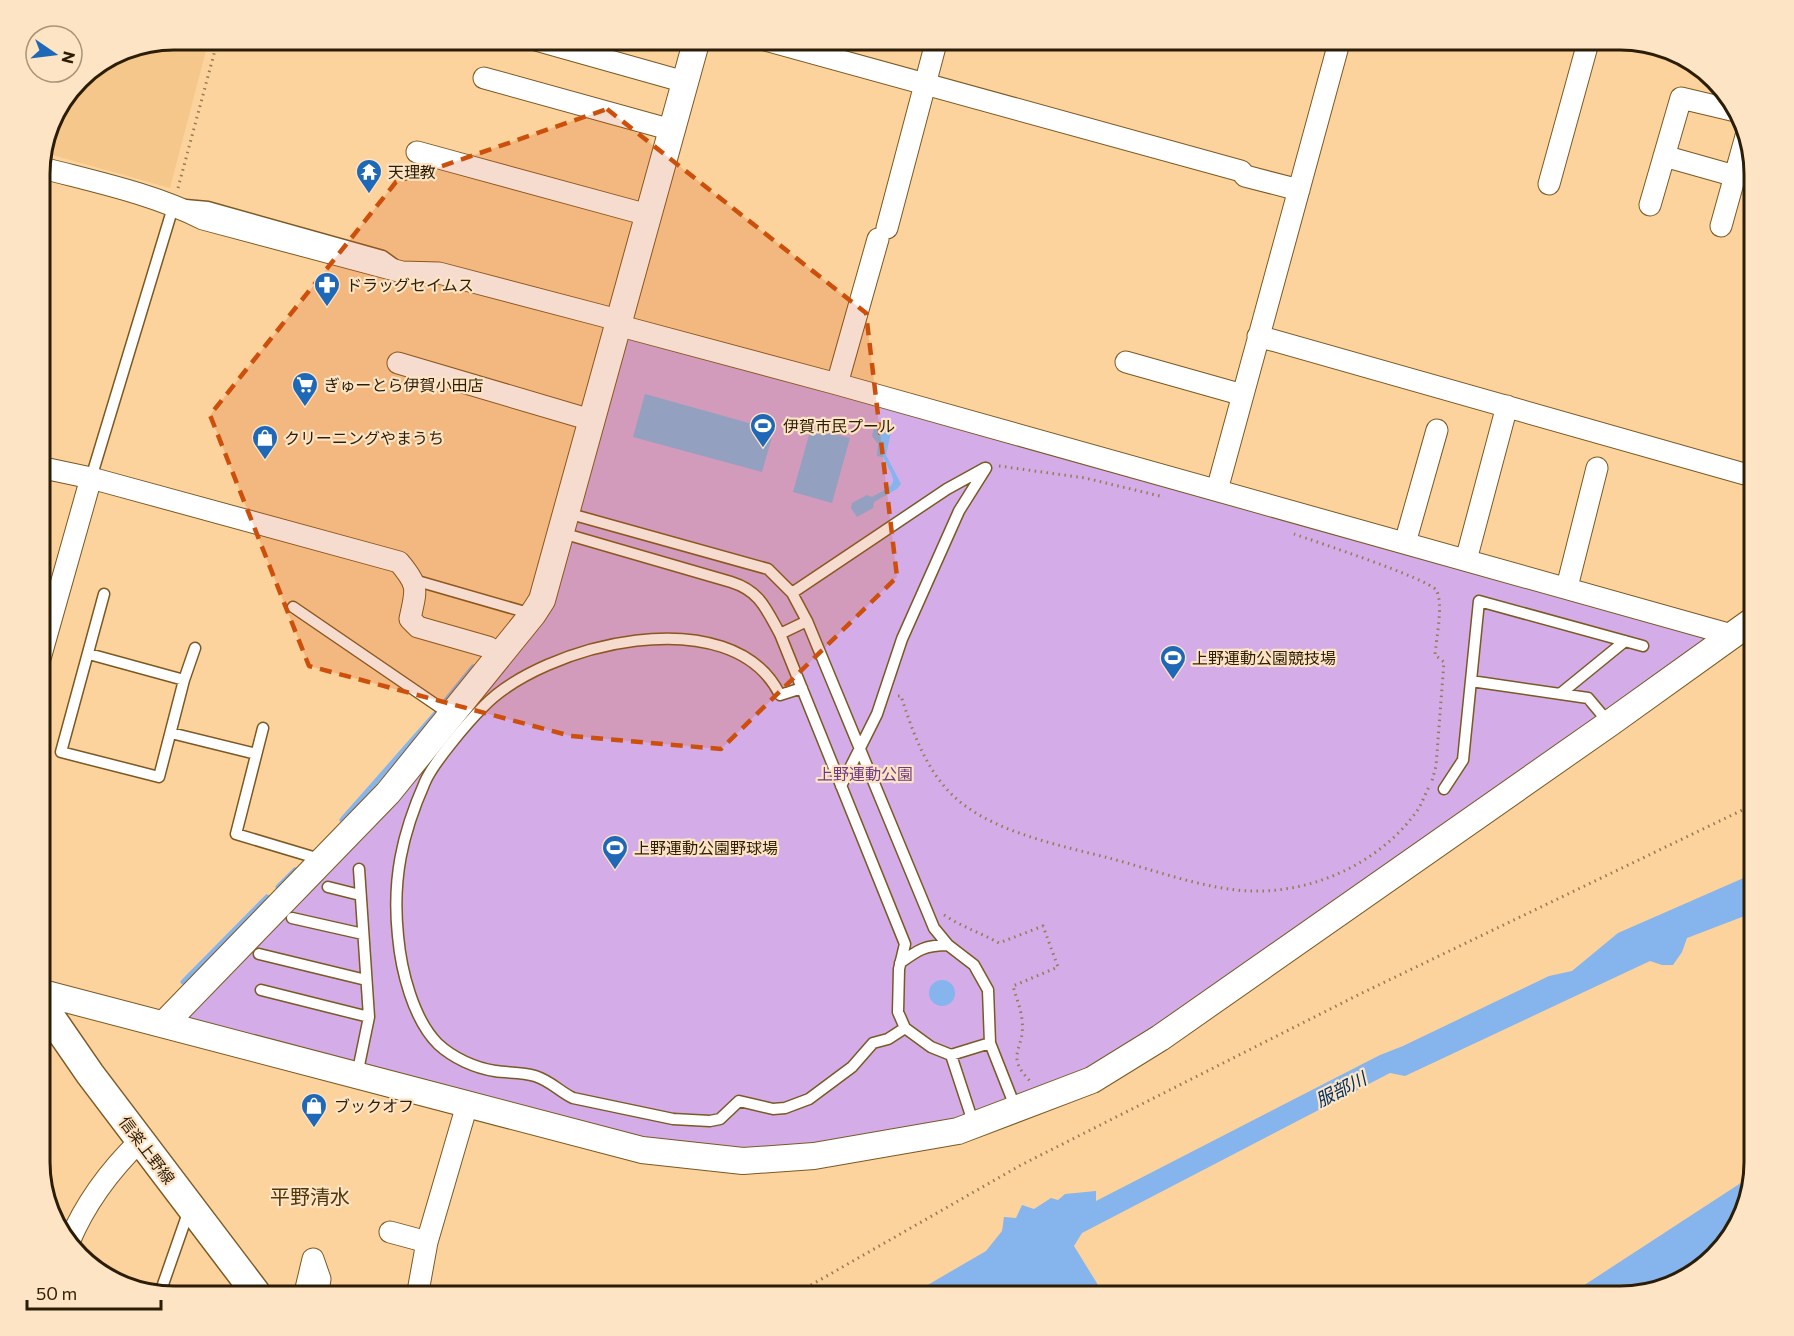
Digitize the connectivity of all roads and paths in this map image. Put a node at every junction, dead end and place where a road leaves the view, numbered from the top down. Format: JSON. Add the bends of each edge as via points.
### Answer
{"nodes":[{"id":1,"x":216,"y":50,"type":"edge"},
{"id":2,"x":571,"y":50,"type":"edge"},
{"id":3,"x":694,"y":50,"type":"edge"},
{"id":4,"x":802,"y":50,"type":"edge"},
{"id":5,"x":934,"y":50,"type":"edge"},
{"id":6,"x":1337,"y":50,"type":"edge"},
{"id":7,"x":1586,"y":50,"type":"edge"},
{"id":8,"x":484,"y":78,"type":"dead end"},
{"id":9,"x":685,"y":82,"type":"junction"},
{"id":10,"x":925,"y":84,"type":"junction"},
{"id":11,"x":1727,"y":109,"type":"edge"},
{"id":12,"x":672,"y":130,"type":"junction"},
{"id":13,"x":1742,"y":151,"type":"edge"},
{"id":14,"x":417,"y":152,"type":"dead end"},
{"id":15,"x":1664,"y":156,"type":"junction"},
{"id":16,"x":50,"y":170,"type":"edge"},
{"id":17,"x":1735,"y":176,"type":"junction"},
{"id":18,"x":1549,"y":184,"type":"dead end"},
{"id":19,"x":1299,"y":190,"type":"junction"},
{"id":20,"x":174,"y":204,"type":"junction"},
{"id":21,"x":1650,"y":205,"type":"dead end"},
{"id":22,"x":648,"y":215,"type":"junction"},
{"id":23,"x":1721,"y":226,"type":"dead end"},
{"id":24,"x":618,"y":322,"type":"junction"},
{"id":25,"x":1258,"y":336,"type":"junction"},
{"id":26,"x":1126,"y":362,"type":"dead end"},
{"id":27,"x":398,"y":363,"type":"dead end"},
{"id":28,"x":837,"y":384,"type":"junction"},
{"id":29,"x":1243,"y":395,"type":"junction"},
{"id":30,"x":1507,"y":406,"type":"junction"},
{"id":31,"x":591,"y":420,"type":"junction"},
{"id":32,"x":1437,"y":430,"type":"dead end"},
{"id":33,"x":986,"y":468,"type":"junction"},
{"id":34,"x":1597,"y":468,"type":"dead end"},
{"id":35,"x":50,"y":469,"type":"edge"},
{"id":36,"x":1744,"y":474,"type":"edge"},
{"id":37,"x":91,"y":477,"type":"junction"},
{"id":38,"x":1217,"y":490,"type":"junction"},
{"id":39,"x":1166,"y":498,"type":"dead end"},
{"id":40,"x":564,"y":523,"type":"junction"},
{"id":41,"x":1292,"y":533,"type":"dead end"},
{"id":42,"x":1405,"y":543,"type":"junction"},
{"id":43,"x":1466,"y":560,"type":"junction"},
{"id":44,"x":414,"y":580,"type":"junction"},
{"id":45,"x":1567,"y":587,"type":"junction"},
{"id":46,"x":792,"y":593,"type":"junction"},
{"id":47,"x":104,"y":594,"type":"dead end"},
{"id":48,"x":293,"y":607,"type":"dead end"},
{"id":49,"x":533,"y":614,"type":"junction"},
{"id":50,"x":807,"y":621,"type":"junction"},
{"id":51,"x":50,"y":623,"type":"edge"},
{"id":52,"x":1744,"y":627,"type":"edge"},
{"id":53,"x":780,"y":634,"type":"junction"},
{"id":54,"x":1732,"y":635,"type":"junction"},
{"id":55,"x":1624,"y":641,"type":"junction"},
{"id":56,"x":1643,"y":646,"type":"dead end"},
{"id":57,"x":195,"y":648,"type":"dead end"},
{"id":58,"x":89,"y":654,"type":"junction"},
{"id":59,"x":499,"y":657,"type":"junction"},
{"id":60,"x":184,"y":680,"type":"junction"},
{"id":61,"x":1471,"y":681,"type":"junction"},
{"id":62,"x":802,"y":688,"type":"junction"},
{"id":63,"x":1560,"y":694,"type":"junction"},
{"id":64,"x":893,"y":695,"type":"dead end"},
{"id":65,"x":451,"y":716,"type":"junction"},
{"id":66,"x":1610,"y":723,"type":"junction"},
{"id":67,"x":263,"y":728,"type":"dead end"},
{"id":68,"x":171,"y":733,"type":"junction"},
{"id":69,"x":861,"y":750,"type":"junction"},
{"id":70,"x":256,"y":754,"type":"junction"},
{"id":71,"x":841,"y":786,"type":"junction"},
{"id":72,"x":1444,"y":789,"type":"dead end"},
{"id":73,"x":1744,"y":809,"type":"edge"},
{"id":74,"x":323,"y":860,"type":"junction"},
{"id":75,"x":359,"y":869,"type":"dead end"},
{"id":76,"x":328,"y":886,"type":"dead end"},
{"id":77,"x":360,"y":895,"type":"junction"},
{"id":78,"x":292,"y":918,"type":"dead end"},
{"id":79,"x":1042,"y":926,"type":"dead end"},
{"id":80,"x":363,"y":934,"type":"junction"},
{"id":81,"x":948,"y":945,"type":"junction"},
{"id":82,"x":258,"y":954,"type":"dead end"},
{"id":83,"x":900,"y":963,"type":"junction"},
{"id":84,"x":366,"y":980,"type":"junction"},
{"id":85,"x":261,"y":990,"type":"dead end"},
{"id":86,"x":50,"y":995,"type":"edge"},
{"id":87,"x":50,"y":1016,"type":"edge"},
{"id":88,"x":369,"y":1017,"type":"junction"},
{"id":89,"x":164,"y":1024,"type":"junction"},
{"id":90,"x":905,"y":1028,"type":"junction"},
{"id":91,"x":990,"y":1043,"type":"junction"},
{"id":92,"x":951,"y":1055,"type":"junction"},
{"id":93,"x":357,"y":1075,"type":"junction"},
{"id":94,"x":1033,"y":1084,"type":"dead end"},
{"id":95,"x":467,"y":1105,"type":"junction"},
{"id":96,"x":1016,"y":1109,"type":"junction"},
{"id":97,"x":975,"y":1125,"type":"junction"},
{"id":98,"x":140,"y":1141,"type":"junction"},
{"id":99,"x":190,"y":1207,"type":"junction"},
{"id":100,"x":390,"y":1232,"type":"dead end"},
{"id":101,"x":72,"y":1235,"type":"edge"},
{"id":102,"x":427,"y":1242,"type":"junction"},
{"id":103,"x":163,"y":1285,"type":"edge"},
{"id":104,"x":251,"y":1286,"type":"edge"},
{"id":105,"x":307,"y":1286,"type":"edge"},
{"id":106,"x":319,"y":1286,"type":"edge"},
{"id":107,"x":419,"y":1286,"type":"edge"},
{"id":108,"x":809,"y":1286,"type":"edge"}],
"edges":[{"from":1,"to":20,"type":"path"},
{"from":2,"to":9,"type":"street"},
{"from":3,"to":9,"type":"street"},
{"from":4,"to":10,"type":"street"},
{"from":5,"to":10,"type":"street"},
{"from":6,"to":19,"type":"street"},
{"from":7,"to":18,"type":"street"},
{"from":8,"to":12,"type":"street"},
{"from":9,"to":12,"type":"street"},
{"from":10,"to":19,"type":"street"},
{"from":10,"to":28,"type":"street"},
{"from":11,"to":15,"type":"street","via":[[1681,98]]},
{"from":12,"to":22,"type":"street"},
{"from":13,"to":17,"type":"street"},
{"from":14,"to":22,"type":"street"},
{"from":15,"to":17,"type":"street"},
{"from":15,"to":21,"type":"street"},
{"from":16,"to":20,"type":"street"},
{"from":17,"to":23,"type":"street"},
{"from":19,"to":25,"type":"street"},
{"from":20,"to":24,"type":"street","via":[[203,219],[402,272],[439,273]]},
{"from":20,"to":37,"type":"lane"},
{"from":22,"to":24,"type":"street"},
{"from":24,"to":28,"type":"street"},
{"from":24,"to":31,"type":"street"},
{"from":25,"to":29,"type":"street"},
{"from":25,"to":30,"type":"street"},
{"from":26,"to":29,"type":"street"},
{"from":27,"to":31,"type":"street"},
{"from":28,"to":38,"type":"street"},
{"from":29,"to":38,"type":"street"},
{"from":30,"to":36,"type":"street"},
{"from":30,"to":43,"type":"street"},
{"from":31,"to":40,"type":"street"},
{"from":32,"to":42,"type":"street"},
{"from":33,"to":39,"type":"path","via":[[997,466],[1085,478]]},
{"from":33,"to":46,"type":"lane","via":[[947,489]]},
{"from":33,"to":69,"type":"lane","via":[[959,511],[906,629]]},
{"from":34,"to":45,"type":"street"},
{"from":35,"to":37,"type":"street"},
{"from":37,"to":44,"type":"street","via":[[399,562]]},
{"from":37,"to":51,"type":"street"},
{"from":38,"to":42,"type":"street"},
{"from":40,"to":46,"type":"lane","via":[[768,569]]},
{"from":40,"to":49,"type":"street","via":[[542,600]]},
{"from":40,"to":53,"type":"lane","via":[[741,585],[756,594]]},
{"from":41,"to":64,"type":"path","via":[[1428,583],[1440,601],[1435,655],[1444,662],[1436,766],[1430,784],[1416,813],[1399,833],[1353,867],[1327,879],[1274,890],[1219,887],[1060,846],[1003,826],[962,804],[931,769],[915,738],[901,696]]},
{"from":42,"to":43,"type":"street"},
{"from":43,"to":45,"type":"street"},
{"from":44,"to":49,"type":"lane"},
{"from":44,"to":59,"type":"street","via":[[410,619],[418,627],[488,647]]},
{"from":45,"to":54,"type":"street"},
{"from":46,"to":50,"type":"lane"},
{"from":47,"to":58,"type":"lane"},
{"from":48,"to":65,"type":"lane"},
{"from":49,"to":59,"type":"street"},
{"from":50,"to":53,"type":"lane"},
{"from":50,"to":69,"type":"lane"},
{"from":52,"to":54,"type":"street"},
{"from":53,"to":62,"type":"lane"},
{"from":54,"to":66,"type":"street"},
{"from":55,"to":56,"type":"lane"},
{"from":55,"to":61,"type":"lane","via":[[1479,601]]},
{"from":55,"to":63,"type":"lane"},
{"from":57,"to":60,"type":"lane"},
{"from":58,"to":60,"type":"lane"},
{"from":58,"to":68,"type":"lane","via":[[61,752],[159,777]]},
{"from":59,"to":65,"type":"street"},
{"from":60,"to":68,"type":"lane"},
{"from":61,"to":63,"type":"lane"},
{"from":61,"to":72,"type":"lane","via":[[1463,760]]},
{"from":62,"to":71,"type":"lane"},
{"from":62,"to":90,"type":"lane","via":[[780,695],[774,683],[742,655],[702,640],[668,638],[596,647],[531,671],[484,705],[425,781],[399,860],[396,914],[402,970],[428,1032],[460,1060],[496,1071],[534,1076],[573,1098],[673,1119],[720,1119],[739,1101],[773,1109],[809,1099],[852,1067],[873,1043]]},
{"from":63,"to":66,"type":"lane","via":[[1588,698]]},
{"from":65,"to":74,"type":"street","via":[[388,793]]},
{"from":66,"to":96,"type":"street","via":[[1160,1038],[1092,1080]]},
{"from":67,"to":70,"type":"lane"},
{"from":68,"to":70,"type":"lane"},
{"from":69,"to":71,"type":"lane"},
{"from":69,"to":81,"type":"lane","via":[[934,928]]},
{"from":70,"to":74,"type":"lane","via":[[236,834]]},
{"from":71,"to":83,"type":"lane","via":[[905,944]]},
{"from":73,"to":108,"type":"path","via":[[1360,994],[1021,1165]]},
{"from":74,"to":89,"type":"street"},
{"from":75,"to":77,"type":"lane"},
{"from":76,"to":77,"type":"lane"},
{"from":77,"to":80,"type":"lane"},
{"from":78,"to":80,"type":"lane"},
{"from":79,"to":94,"type":"path","via":[[1058,967],[1013,986],[1022,1019],[1022,1036],[1015,1058],[1020,1071]]},
{"from":80,"to":84,"type":"lane"},
{"from":81,"to":83,"type":"lane","via":[[919,949]]},
{"from":81,"to":91,"type":"lane","via":[[974,965],[988,990]]},
{"from":82,"to":84,"type":"lane"},
{"from":83,"to":90,"type":"lane","via":[[898,1012]]},
{"from":84,"to":88,"type":"lane"},
{"from":85,"to":88,"type":"lane"},
{"from":86,"to":89,"type":"street"},
{"from":87,"to":98,"type":"main road","name":"信楽上野線"},
{"from":88,"to":93,"type":"lane"},
{"from":89,"to":93,"type":"street"},
{"from":90,"to":92,"type":"lane","via":[[931,1047]]},
{"from":91,"to":92,"type":"lane"},
{"from":91,"to":96,"type":"lane"},
{"from":92,"to":97,"type":"lane"},
{"from":93,"to":95,"type":"street"},
{"from":95,"to":97,"type":"street","via":[[642,1150],[743,1161],[814,1156]]},
{"from":95,"to":102,"type":"street"},
{"from":96,"to":97,"type":"street"},
{"from":98,"to":99,"type":"main road","name":"信楽上野線"},
{"from":98,"to":101,"type":"street","via":[[118,1163]]},
{"from":99,"to":103,"type":"lane"},
{"from":99,"to":104,"type":"main road","name":"信楽上野線"},
{"from":100,"to":102,"type":"street"},
{"from":102,"to":107,"type":"street"},
{"from":105,"to":106,"type":"street","via":[[313,1259]]}]}
